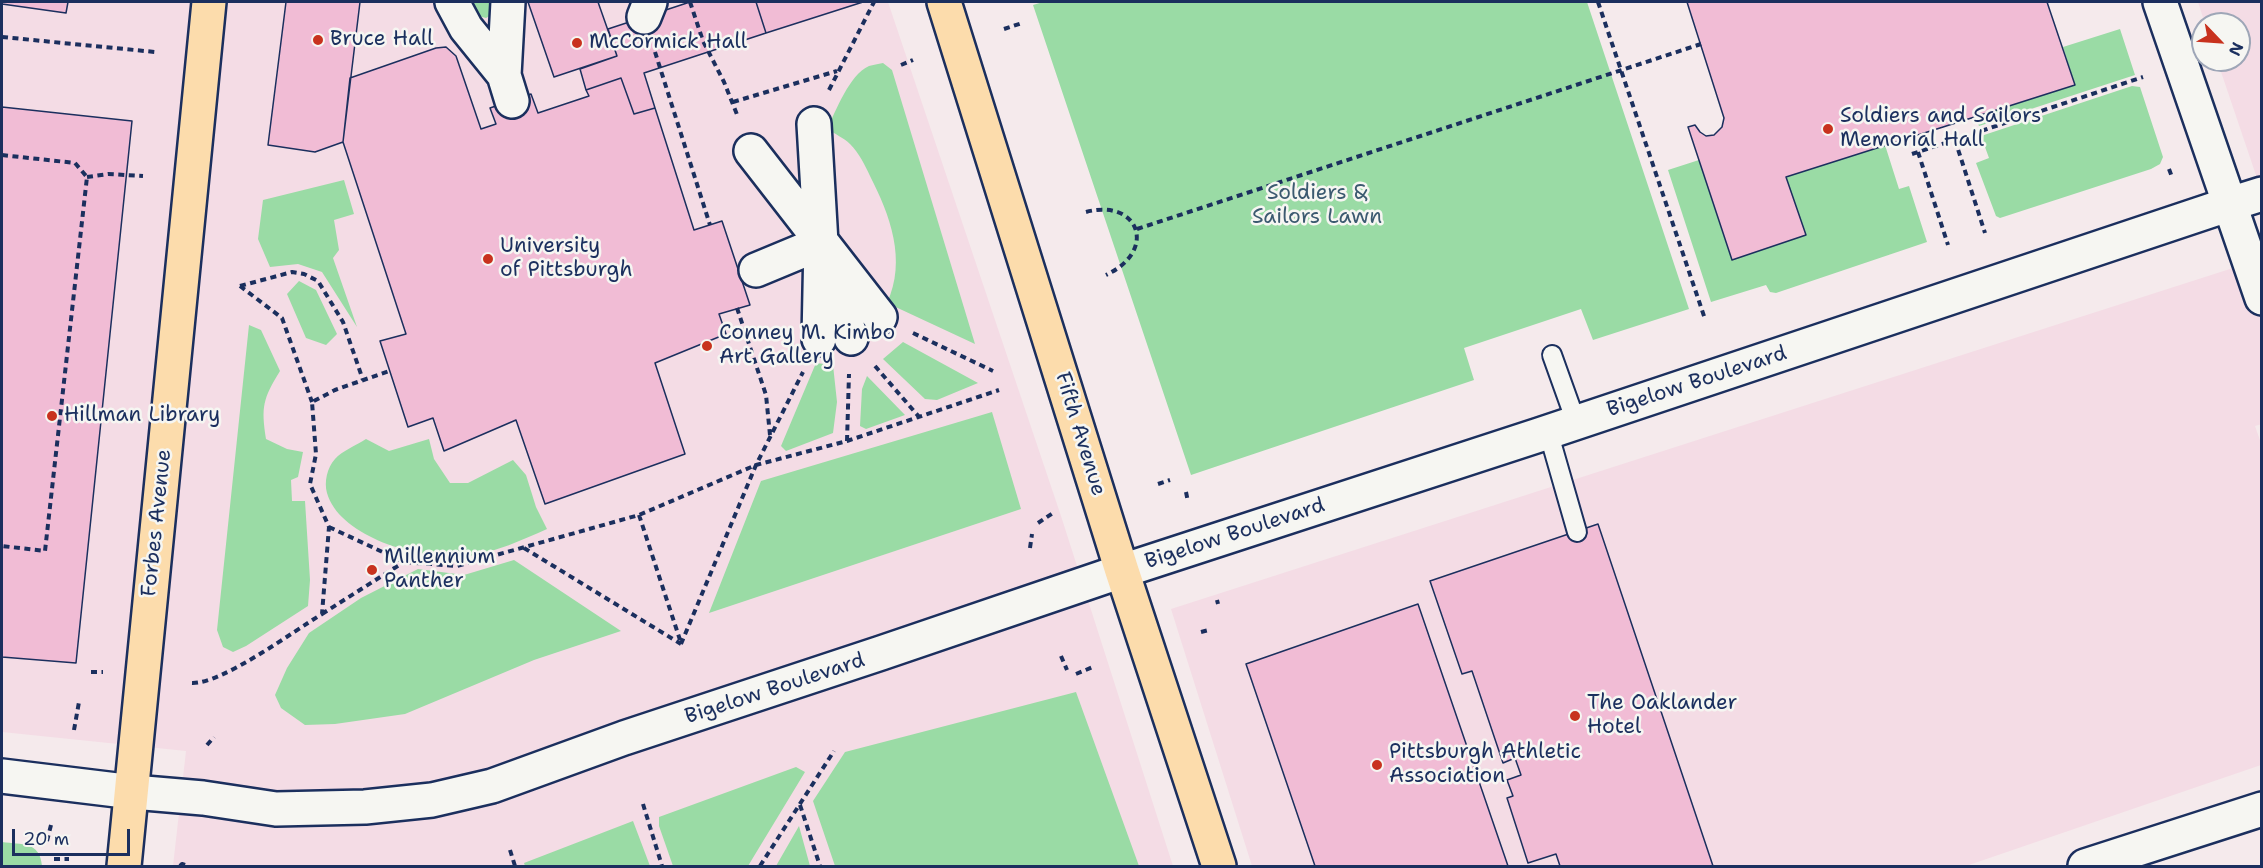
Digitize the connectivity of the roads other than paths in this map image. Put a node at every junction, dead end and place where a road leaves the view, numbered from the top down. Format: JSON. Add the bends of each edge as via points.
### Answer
{"nodes":[{"id":1,"x":209,"y":2,"type":"edge"},
{"id":2,"x":452,"y":2,"type":"edge"},
{"id":3,"x":508,"y":2,"type":"edge"},
{"id":4,"x":944,"y":2,"type":"edge"},
{"id":5,"x":2160,"y":2,"type":"edge"},
{"id":6,"x":814,"y":124,"type":"road end"},
{"id":7,"x":751,"y":151,"type":"dead end"},
{"id":8,"x":2262,"y":194,"type":"edge"},
{"id":9,"x":2230,"y":204,"type":"junction"},
{"id":10,"x":821,"y":243,"type":"junction"},
{"id":11,"x":756,"y":270,"type":"dead end"},
{"id":12,"x":2262,"y":298,"type":"edge"},
{"id":13,"x":880,"y":317,"type":"road end"},
{"id":14,"x":835,"y":338,"type":"road end"},
{"id":15,"x":1552,"y":355,"type":"dead end"},
{"id":16,"x":1562,"y":427,"type":"junction"},
{"id":17,"x":1577,"y":532,"type":"dead end"},
{"id":18,"x":1122,"y":570,"type":"junction"},
{"id":19,"x":2,"y":776,"type":"edge"},
{"id":20,"x":133,"y":792,"type":"junction"},
{"id":21,"x":2262,"y":808,"type":"edge"},
{"id":22,"x":124,"y":867,"type":"edge"},
{"id":23,"x":1219,"y":867,"type":"edge"},
{"id":24,"x":2085,"y":867,"type":"edge"}],
"edges":[{"from":1,"to":20,"type":"highway","name":"Forbes Avenue","via":[[141,677]]},
{"from":2,"to":3,"type":"main road","via":[[508,88]]},
{"from":4,"to":18,"type":"highway","name":"Fifth Avenue"},
{"from":5,"to":9,"type":"main road"},
{"from":6,"to":10,"type":"main road"},
{"from":7,"to":10,"type":"main road"},
{"from":8,"to":9,"type":"main road","name":"Bigelow Boulevard"},
{"from":9,"to":12,"type":"main road"},
{"from":9,"to":16,"type":"main road","name":"Bigelow Boulevard"},
{"from":10,"to":11,"type":"main road"},
{"from":10,"to":13,"type":"main road"},
{"from":10,"to":14,"type":"main road"},
{"from":15,"to":16,"type":"lane"},
{"from":16,"to":17,"type":"lane"},
{"from":16,"to":18,"type":"main road","name":"Bigelow Boulevard"},
{"from":18,"to":20,"type":"main road","name":"Bigelow Boulevard","via":[[492,786],[365,807],[276,809]]},
{"from":18,"to":23,"type":"highway","name":"Fifth Avenue"},
{"from":19,"to":20,"type":"main road","name":"Bigelow Boulevard"},
{"from":20,"to":22,"type":"highway","name":"Forbes Avenue"},
{"from":21,"to":24,"type":"main road"}]}
